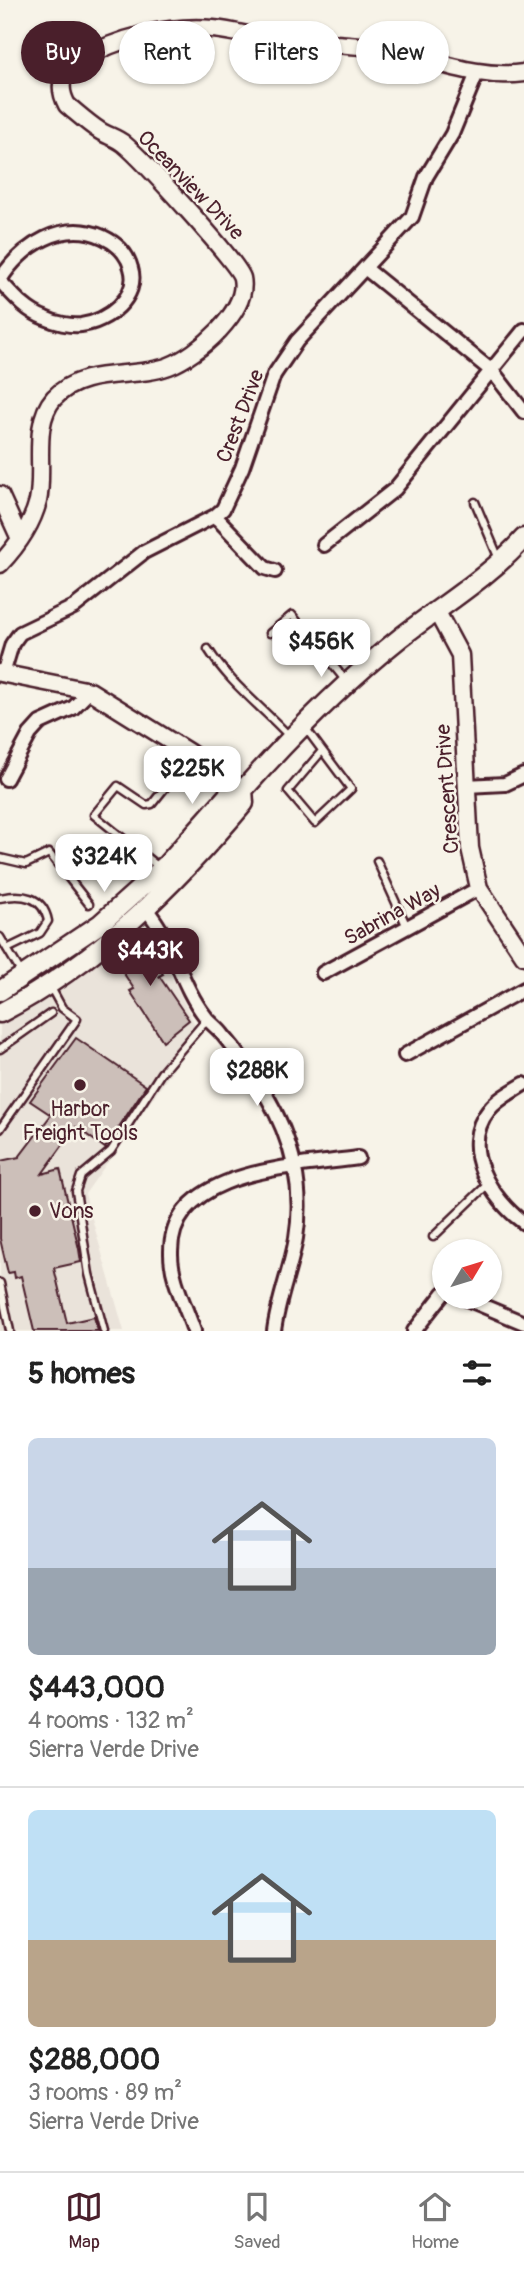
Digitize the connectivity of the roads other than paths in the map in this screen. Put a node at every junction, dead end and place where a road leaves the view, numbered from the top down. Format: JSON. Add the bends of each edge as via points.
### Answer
{"nodes":[{"id":1,"x":477,"y":73,"type":"junction"},
{"id":2,"x":524,"y":73,"type":"edge"},
{"id":3,"x":365,"y":268,"type":"junction"},
{"id":4,"x":0,"y":281,"type":"edge"},
{"id":5,"x":524,"y":330,"type":"edge"},
{"id":6,"x":493,"y":372,"type":"junction"},
{"id":7,"x":524,"y":412,"type":"edge"},
{"id":8,"x":0,"y":495,"type":"edge"},
{"id":9,"x":475,"y":502,"type":"dead end"},
{"id":10,"x":215,"y":516,"type":"junction"},
{"id":11,"x":20,"y":538,"type":"junction"},
{"id":12,"x":524,"y":538,"type":"edge"},
{"id":13,"x":324,"y":545,"type":"dead end"},
{"id":14,"x":500,"y":562,"type":"junction"},
{"id":15,"x":0,"y":564,"type":"edge"},
{"id":16,"x":275,"y":572,"type":"dead end"},
{"id":17,"x":437,"y":611,"type":"junction"},
{"id":18,"x":270,"y":633,"type":"dead end"},
{"id":19,"x":208,"y":649,"type":"dead end"},
{"id":20,"x":2,"y":674,"type":"edge"},
{"id":21,"x":347,"y":682,"type":"junction"},
{"id":22,"x":89,"y":691,"type":"junction"},
{"id":23,"x":296,"y":731,"type":"junction"},
{"id":24,"x":322,"y":751,"type":"junction"},
{"id":25,"x":192,"y":754,"type":"junction"},
{"id":26,"x":524,"y":775,"type":"edge"},
{"id":27,"x":6,"y":779,"type":"dead end"},
{"id":28,"x":466,"y":786,"type":"junction"},
{"id":29,"x":243,"y":790,"type":"junction"},
{"id":30,"x":0,"y":858,"type":"edge"},
{"id":31,"x":377,"y":861,"type":"dead end"},
{"id":32,"x":164,"y":867,"type":"junction"},
{"id":33,"x":479,"y":888,"type":"junction"},
{"id":34,"x":0,"y":898,"type":"edge"},
{"id":35,"x":89,"y":904,"type":"dead end"},
{"id":36,"x":146,"y":909,"type":"junction"},
{"id":37,"x":407,"y":928,"type":"junction"},
{"id":38,"x":0,"y":937,"type":"edge"},
{"id":39,"x":7,"y":949,"type":"junction"},
{"id":40,"x":524,"y":956,"type":"edge"},
{"id":41,"x":323,"y":973,"type":"dead end"},
{"id":42,"x":23,"y":976,"type":"junction"},
{"id":43,"x":50,"y":984,"type":"junction"},
{"id":44,"x":2,"y":986,"type":"edge"},
{"id":45,"x":524,"y":989,"type":"edge"},
{"id":46,"x":0,"y":1013,"type":"edge"},
{"id":47,"x":51,"y":1013,"type":"dead end"},
{"id":48,"x":207,"y":1019,"type":"junction"},
{"id":49,"x":0,"y":1049,"type":"edge"},
{"id":50,"x":405,"y":1055,"type":"dead end"},
{"id":51,"x":524,"y":1083,"type":"edge"},
{"id":52,"x":0,"y":1129,"type":"edge"},
{"id":53,"x":358,"y":1158,"type":"dead end"},
{"id":54,"x":295,"y":1167,"type":"junction"},
{"id":55,"x":488,"y":1184,"type":"junction"},
{"id":56,"x":524,"y":1223,"type":"edge"},
{"id":57,"x":433,"y":1237,"type":"dead end"},
{"id":58,"x":0,"y":1283,"type":"edge"},
{"id":59,"x":432,"y":1308,"type":"edge"},
{"id":60,"x":490,"y":1309,"type":"edge"},
{"id":61,"x":524,"y":1323,"type":"edge"},
{"id":62,"x":10,"y":1331,"type":"edge"},
{"id":63,"x":104,"y":1331,"type":"edge"},
{"id":64,"x":194,"y":1331,"type":"edge"},
{"id":65,"x":274,"y":1331,"type":"edge"},
{"id":66,"x":414,"y":1331,"type":"edge"}],
"edges":[{"from":1,"to":2,"type":"street","name":"Oceanview Drive"},
{"from":1,"to":3,"type":"street","name":"Crest Drive","via":[[452,134],[426,177],[412,217]]},
{"from":1,"to":11,"type":"street","name":"Oceanview Drive","via":[[382,48],[277,40],[212,29],[137,38],[89,55],[69,68],[61,79],[67,105],[143,161],[233,259],[244,291],[234,315],[194,352],[168,366],[70,384],[54,398],[43,422],[37,501]]},
{"from":3,"to":6,"type":"street"},
{"from":3,"to":10,"type":"street","name":"Crest Drive","via":[[297,341],[274,374],[242,468],[223,509]]},
{"from":4,"to":4,"type":"street","via":[[23,306],[43,318],[81,325],[120,306],[133,282],[122,250],[103,237],[76,229],[45,238],[14,261]]},
{"from":5,"to":6,"type":"street"},
{"from":6,"to":7,"type":"street"},
{"from":6,"to":13,"type":"street","via":[[395,489]]},
{"from":8,"to":11,"type":"street"},
{"from":9,"to":14,"type":"lane"},
{"from":10,"to":16,"type":"street","via":[[265,568]]},
{"from":10,"to":20,"type":"street","via":[[144,552],[74,607],[20,633]]},
{"from":11,"to":15,"type":"street","name":"Oceanview Drive"},
{"from":12,"to":14,"type":"main road"},
{"from":14,"to":17,"type":"main road"},
{"from":17,"to":21,"type":"main road"},
{"from":17,"to":28,"type":"street","name":"Crescent Drive","via":[[460,655]]},
{"from":18,"to":21,"type":"lane","via":[[292,615]]},
{"from":19,"to":23,"type":"lane","via":[[240,691]]},
{"from":20,"to":22,"type":"street"},
{"from":21,"to":23,"type":"main road"},
{"from":22,"to":25,"type":"street"},
{"from":22,"to":27,"type":"street","via":[[73,708],[40,723]]},
{"from":23,"to":24,"type":"lane"},
{"from":23,"to":29,"type":"main road"},
{"from":24,"to":24,"type":"lane","via":[[351,789],[315,823],[288,791]]},
{"from":25,"to":29,"type":"street"},
{"from":25,"to":32,"type":"lane","via":[[152,804],[146,805],[118,786],[94,815]]},
{"from":26,"to":28,"type":"street","via":[[505,784]]},
{"from":28,"to":33,"type":"street","name":"Crescent Drive","via":[[470,848]]},
{"from":29,"to":32,"type":"main road","via":[[230,793]]},
{"from":29,"to":36,"type":"main road","via":[[244,803]]},
{"from":30,"to":35,"type":"lane","via":[[26,864],[49,853]]},
{"from":31,"to":37,"type":"lane"},
{"from":32,"to":36,"type":"main road","via":[[161,877],[146,891]]},
{"from":32,"to":42,"type":"main road","via":[[100,924]]},
{"from":33,"to":37,"type":"street","name":"Sabrina Way"},
{"from":33,"to":40,"type":"street","name":"Crescent Drive"},
{"from":34,"to":39,"type":"lane","via":[[35,898],[46,909],[48,921],[40,933]]},
{"from":36,"to":43,"type":"main road"},
{"from":36,"to":48,"type":"street","via":[[169,940]]},
{"from":37,"to":41,"type":"street","name":"Sabrina Way"},
{"from":38,"to":39,"type":"lane"},
{"from":39,"to":42,"type":"lane"},
{"from":42,"to":44,"type":"main road"},
{"from":43,"to":46,"type":"main road"},
{"from":43,"to":52,"type":"lane","via":[[62,1008],[77,1019]]},
{"from":45,"to":50,"type":"street"},
{"from":47,"to":49,"type":"lane"},
{"from":48,"to":54,"type":"street","via":[[272,1101]]},
{"from":48,"to":63,"type":"lane","via":[[161,1073],[111,1151],[81,1176],[76,1191],[89,1274]]},
{"from":51,"to":55,"type":"street","via":[[489,1109],[480,1128],[478,1156]]},
{"from":53,"to":54,"type":"street"},
{"from":54,"to":64,"type":"street","via":[[210,1187],[181,1215],[171,1257]]},
{"from":54,"to":65,"type":"street","via":[[300,1209]]},
{"from":55,"to":56,"type":"street","via":[[498,1202]]},
{"from":55,"to":57,"type":"lane"},
{"from":58,"to":62,"type":"lane"},
{"from":59,"to":66,"type":"street"},
{"from":60,"to":61,"type":"street"}]}
